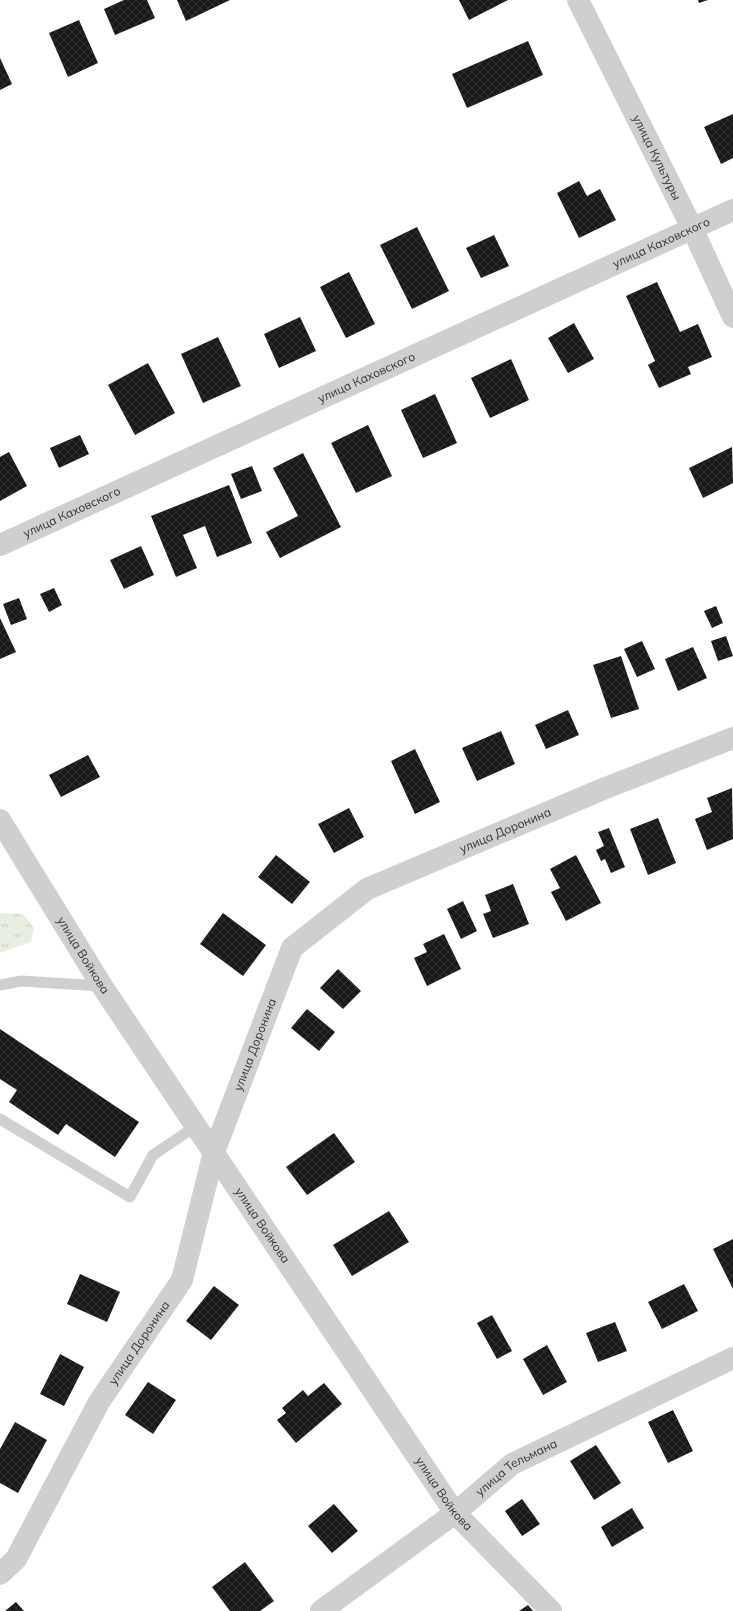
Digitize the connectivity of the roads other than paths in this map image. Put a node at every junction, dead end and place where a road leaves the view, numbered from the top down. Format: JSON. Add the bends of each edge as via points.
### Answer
{"nodes":[{"id":1,"x":578,"y":0,"type":"edge"},
{"id":2,"x":733,"y":210,"type":"edge"},
{"id":3,"x":692,"y":228,"type":"junction"},
{"id":4,"x":733,"y":317,"type":"edge"},
{"id":5,"x":0,"y":545,"type":"edge"},
{"id":6,"x":733,"y":738,"type":"edge"},
{"id":7,"x":0,"y":820,"type":"edge"},
{"id":8,"x":0,"y":986,"type":"edge"},
{"id":9,"x":102,"y":986,"type":"junction"},
{"id":10,"x":0,"y":1119,"type":"edge"},
{"id":11,"x":196,"y":1126,"type":"junction"},
{"id":12,"x":214,"y":1152,"type":"junction"},
{"id":13,"x":733,"y":1358,"type":"edge"},
{"id":14,"x":455,"y":1513,"type":"junction"},
{"id":15,"x":0,"y":1574,"type":"edge"},
{"id":16,"x":322,"y":1611,"type":"edge"},
{"id":17,"x":551,"y":1611,"type":"edge"}],
"edges":[{"from":1,"to":3,"type":"street","name":"улица Культуры"},
{"from":2,"to":3,"type":"street","name":"улица Каховского"},
{"from":3,"to":4,"type":"street","name":"улица Культуры"},
{"from":3,"to":5,"type":"street","name":"улица Каховского"},
{"from":6,"to":12,"type":"street","name":"улица Доронина","via":[[603,789],[368,889],[292,948]]},
{"from":7,"to":9,"type":"street","name":"улица Войкова"},
{"from":8,"to":9,"type":"lane","via":[[21,981]]},
{"from":9,"to":11,"type":"street","name":"улица Войкова"},
{"from":10,"to":11,"type":"lane","via":[[130,1197],[153,1155]]},
{"from":11,"to":12,"type":"street","name":"улица Войкова"},
{"from":12,"to":14,"type":"street","name":"улица Войкова"},
{"from":12,"to":15,"type":"street","name":"улица Доронина","via":[[182,1280],[99,1402],[16,1559]]},
{"from":13,"to":14,"type":"street","name":"улица Тельмана","via":[[512,1464]]},
{"from":14,"to":16,"type":"street","name":"улица Тельмана"},
{"from":14,"to":17,"type":"street","name":"улица Войкова"}]}
